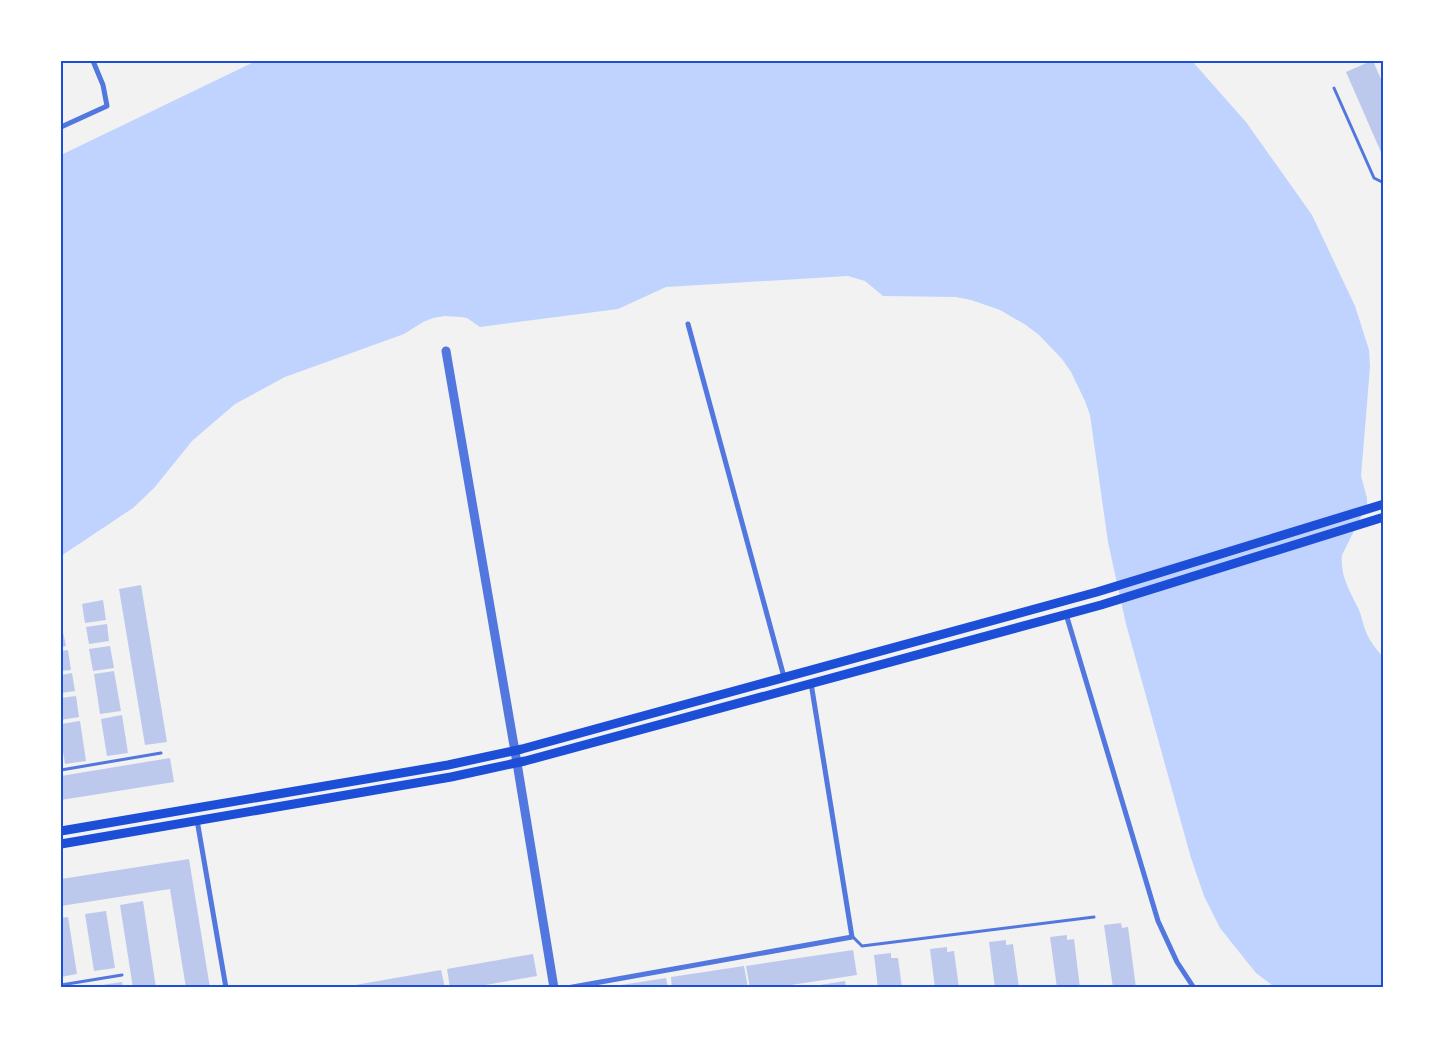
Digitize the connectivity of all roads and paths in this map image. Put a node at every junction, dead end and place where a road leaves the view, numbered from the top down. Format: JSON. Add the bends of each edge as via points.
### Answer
{"nodes":[{"id":1,"x":93,"y":61,"type":"edge"},
{"id":2,"x":1334,"y":88,"type":"dead end"},
{"id":3,"x":61,"y":127,"type":"edge"},
{"id":4,"x":1384,"y":182,"type":"edge"},
{"id":5,"x":688,"y":324,"type":"dead end"},
{"id":6,"x":446,"y":351,"type":"dead end"},
{"id":7,"x":1384,"y":504,"type":"edge"},
{"id":8,"x":1384,"y":518,"type":"edge"},
{"id":9,"x":1066,"y":614,"type":"junction"},
{"id":10,"x":784,"y":677,"type":"junction"},
{"id":11,"x":811,"y":683,"type":"junction"},
{"id":12,"x":515,"y":750,"type":"junction"},
{"id":13,"x":161,"y":753,"type":"dead end"},
{"id":14,"x":517,"y":763,"type":"junction"},
{"id":15,"x":61,"y":770,"type":"edge"},
{"id":16,"x":197,"y":820,"type":"junction"},
{"id":17,"x":61,"y":831,"type":"edge"},
{"id":18,"x":61,"y":844,"type":"edge"},
{"id":19,"x":1094,"y":918,"type":"dead end"},
{"id":20,"x":852,"y":937,"type":"junction"},
{"id":21,"x":122,"y":976,"type":"dead end"},
{"id":22,"x":61,"y":985,"type":"edge"},
{"id":23,"x":226,"y":988,"type":"edge"},
{"id":24,"x":554,"y":988,"type":"edge"},
{"id":25,"x":567,"y":988,"type":"edge"},
{"id":26,"x":1194,"y":988,"type":"edge"}],
"edges":[{"from":1,"to":3,"type":"street","via":[[107,106]]},
{"from":2,"to":4,"type":"lane","via":[[1374,178]]},
{"from":5,"to":10,"type":"street"},
{"from":6,"to":12,"type":"street"},
{"from":7,"to":10,"type":"main road","via":[[1098,592]]},
{"from":8,"to":9,"type":"main road"},
{"from":9,"to":11,"type":"main road"},
{"from":9,"to":26,"type":"street","via":[[1158,921],[1176,962]]},
{"from":10,"to":12,"type":"main road"},
{"from":11,"to":14,"type":"main road"},
{"from":11,"to":20,"type":"street"},
{"from":12,"to":14,"type":"street"},
{"from":12,"to":17,"type":"main road","via":[[414,771]]},
{"from":13,"to":15,"type":"lane"},
{"from":14,"to":16,"type":"main road"},
{"from":14,"to":24,"type":"street"},
{"from":16,"to":18,"type":"main road"},
{"from":16,"to":23,"type":"street"},
{"from":19,"to":20,"type":"lane","via":[[862,946]]},
{"from":20,"to":25,"type":"street"},
{"from":21,"to":22,"type":"lane"}]}
